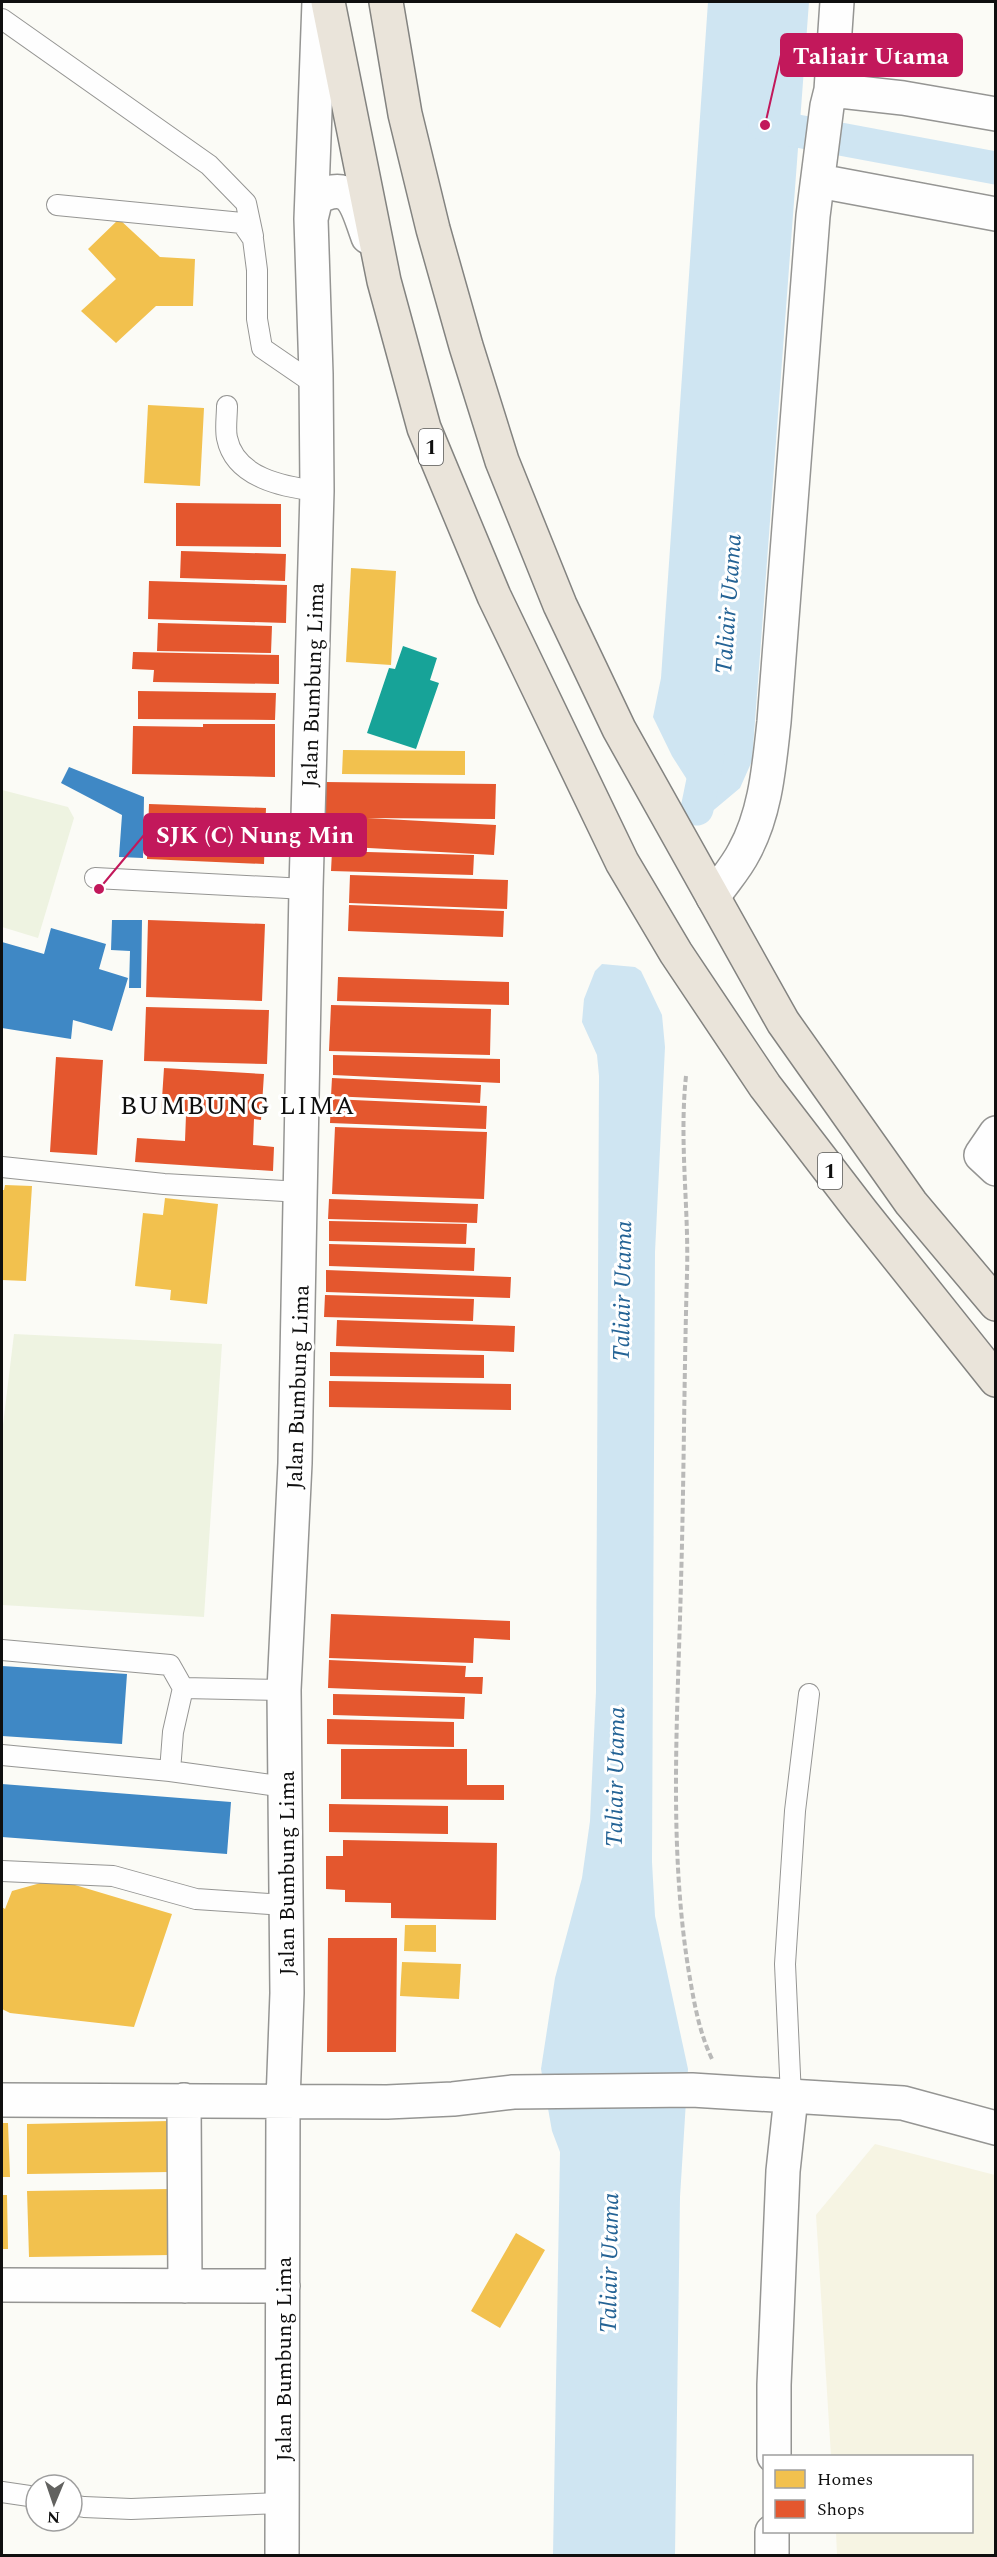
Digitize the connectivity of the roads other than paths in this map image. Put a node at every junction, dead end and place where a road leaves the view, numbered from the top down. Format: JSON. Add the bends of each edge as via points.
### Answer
{"nodes":[{"id":1,"x":319,"y":2,"type":"edge"},
{"id":2,"x":328,"y":2,"type":"edge"},
{"id":3,"x":386,"y":2,"type":"edge"},
{"id":4,"x":837,"y":2,"type":"edge"},
{"id":5,"x":2,"y":19,"type":"edge"},
{"id":6,"x":829,"y":98,"type":"junction"},
{"id":7,"x":996,"y":114,"type":"edge"},
{"id":8,"x":820,"y":174,"type":"junction"},
{"id":9,"x":57,"y":205,"type":"dead end"},
{"id":10,"x":996,"y":214,"type":"edge"},
{"id":11,"x":311,"y":219,"type":"junction"},
{"id":12,"x":253,"y":239,"type":"junction"},
{"id":13,"x":384,"y":280,"type":"junction"},
{"id":14,"x":316,"y":385,"type":"junction"},
{"id":15,"x":227,"y":406,"type":"dead end"},
{"id":16,"x":317,"y":492,"type":"junction"},
{"id":17,"x":95,"y":878,"type":"dead end"},
{"id":18,"x":707,"y":886,"type":"junction"},
{"id":19,"x":306,"y":889,"type":"junction"},
{"id":20,"x":996,"y":1133,"type":"edge"},
{"id":21,"x":2,"y":1167,"type":"edge"},
{"id":22,"x":996,"y":1169,"type":"edge"},
{"id":23,"x":301,"y":1192,"type":"junction"},
{"id":24,"x":996,"y":1304,"type":"edge"},
{"id":25,"x":996,"y":1380,"type":"edge"},
{"id":26,"x":2,"y":1650,"type":"edge"},
{"id":27,"x":183,"y":1688,"type":"junction"},
{"id":28,"x":284,"y":1690,"type":"junction"},
{"id":29,"x":809,"y":1694,"type":"dead end"},
{"id":30,"x":2,"y":1755,"type":"edge"},
{"id":31,"x":170,"y":1771,"type":"junction"},
{"id":32,"x":285,"y":1787,"type":"junction"},
{"id":33,"x":2,"y":1871,"type":"edge"},
{"id":34,"x":285,"y":1905,"type":"junction"},
{"id":35,"x":791,"y":2097,"type":"junction"},
{"id":36,"x":2,"y":2100,"type":"edge"},
{"id":37,"x":184,"y":2100,"type":"junction"},
{"id":38,"x":283,"y":2101,"type":"junction"},
{"id":39,"x":996,"y":2128,"type":"edge"},
{"id":40,"x":2,"y":2285,"type":"edge"},
{"id":41,"x":185,"y":2286,"type":"junction"},
{"id":42,"x":283,"y":2286,"type":"junction"},
{"id":43,"x":774,"y":2455,"type":"edge"},
{"id":44,"x":2,"y":2492,"type":"edge"},
{"id":45,"x":24,"y":2495,"type":"edge"},
{"id":46,"x":282,"y":2504,"type":"junction"},
{"id":47,"x":84,"y":2507,"type":"edge"},
{"id":48,"x":772,"y":2533,"type":"edge"},
{"id":49,"x":282,"y":2556,"type":"edge"},
{"id":50,"x":772,"y":2556,"type":"edge"}],
"edges":[{"from":1,"to":11,"type":"street","name":"Jalan Bumbung Lima"},
{"from":2,"to":13,"type":"highway","number":"1"},
{"from":3,"to":18,"type":"highway","number":"1","via":[[405,114],[433,228],[502,461],[560,605],[619,729]]},
{"from":4,"to":6,"type":"street"},
{"from":5,"to":12,"type":"lane","via":[[209,165],[246,203]]},
{"from":6,"to":7,"type":"street","via":[[903,98]]},
{"from":6,"to":8,"type":"street"},
{"from":8,"to":10,"type":"street"},
{"from":8,"to":18,"type":"street","via":[[813,216],[767,782],[748,845]]},
{"from":9,"to":12,"type":"lane","via":[[242,223]]},
{"from":11,"to":13,"type":"street","via":[[316,198],[330,191],[344,191],[354,199]]},
{"from":11,"to":14,"type":"street","name":"Jalan Bumbung Lima"},
{"from":12,"to":14,"type":"lane","via":[[262,348]]},
{"from":13,"to":25,"type":"highway","number":"1","via":[[424,428],[494,596],[622,862],[676,953],[765,1086]]},
{"from":14,"to":16,"type":"street","name":"Jalan Bumbung Lima"},
{"from":15,"to":16,"type":"lane","via":[[227,439],[238,463],[282,487]]},
{"from":16,"to":19,"type":"street","name":"Jalan Bumbung Lima"},
{"from":17,"to":19,"type":"lane"},
{"from":18,"to":24,"type":"highway","number":"1","via":[[783,1022],[912,1203]]},
{"from":19,"to":23,"type":"street","name":"Jalan Bumbung Lima"},
{"from":20,"to":22,"type":"street","via":[[981,1155]]},
{"from":21,"to":23,"type":"lane","via":[[164,1184]]},
{"from":23,"to":28,"type":"street","name":"Jalan Bumbung Lima","via":[[295,1463]]},
{"from":26,"to":27,"type":"lane","via":[[170,1665]]},
{"from":27,"to":28,"type":"lane"},
{"from":27,"to":31,"type":"lane","via":[[173,1732]]},
{"from":28,"to":32,"type":"street","name":"Jalan Bumbung Lima"},
{"from":29,"to":35,"type":"lane","via":[[795,1811],[784,1964]]},
{"from":30,"to":31,"type":"lane"},
{"from":31,"to":32,"type":"lane"},
{"from":32,"to":34,"type":"street","name":"Jalan Bumbung Lima"},
{"from":33,"to":34,"type":"lane","via":[[113,1876],[196,1899]]},
{"from":34,"to":38,"type":"street","name":"Jalan Bumbung Lima"},
{"from":35,"to":38,"type":"street","via":[[692,2090],[513,2092],[387,2102]]},
{"from":35,"to":39,"type":"street","via":[[903,2103]]},
{"from":35,"to":43,"type":"street","via":[[783,2171]]},
{"from":36,"to":37,"type":"street"},
{"from":37,"to":38,"type":"street"},
{"from":37,"to":41,"type":"street"},
{"from":38,"to":42,"type":"street","name":"Jalan Bumbung Lima"},
{"from":40,"to":41,"type":"street"},
{"from":41,"to":42,"type":"street"},
{"from":42,"to":46,"type":"street","name":"Jalan Bumbung Lima"},
{"from":44,"to":45,"type":"lane"},
{"from":46,"to":47,"type":"lane"},
{"from":46,"to":49,"type":"street","name":"Jalan Bumbung Lima"},
{"from":48,"to":50,"type":"street"}]}
